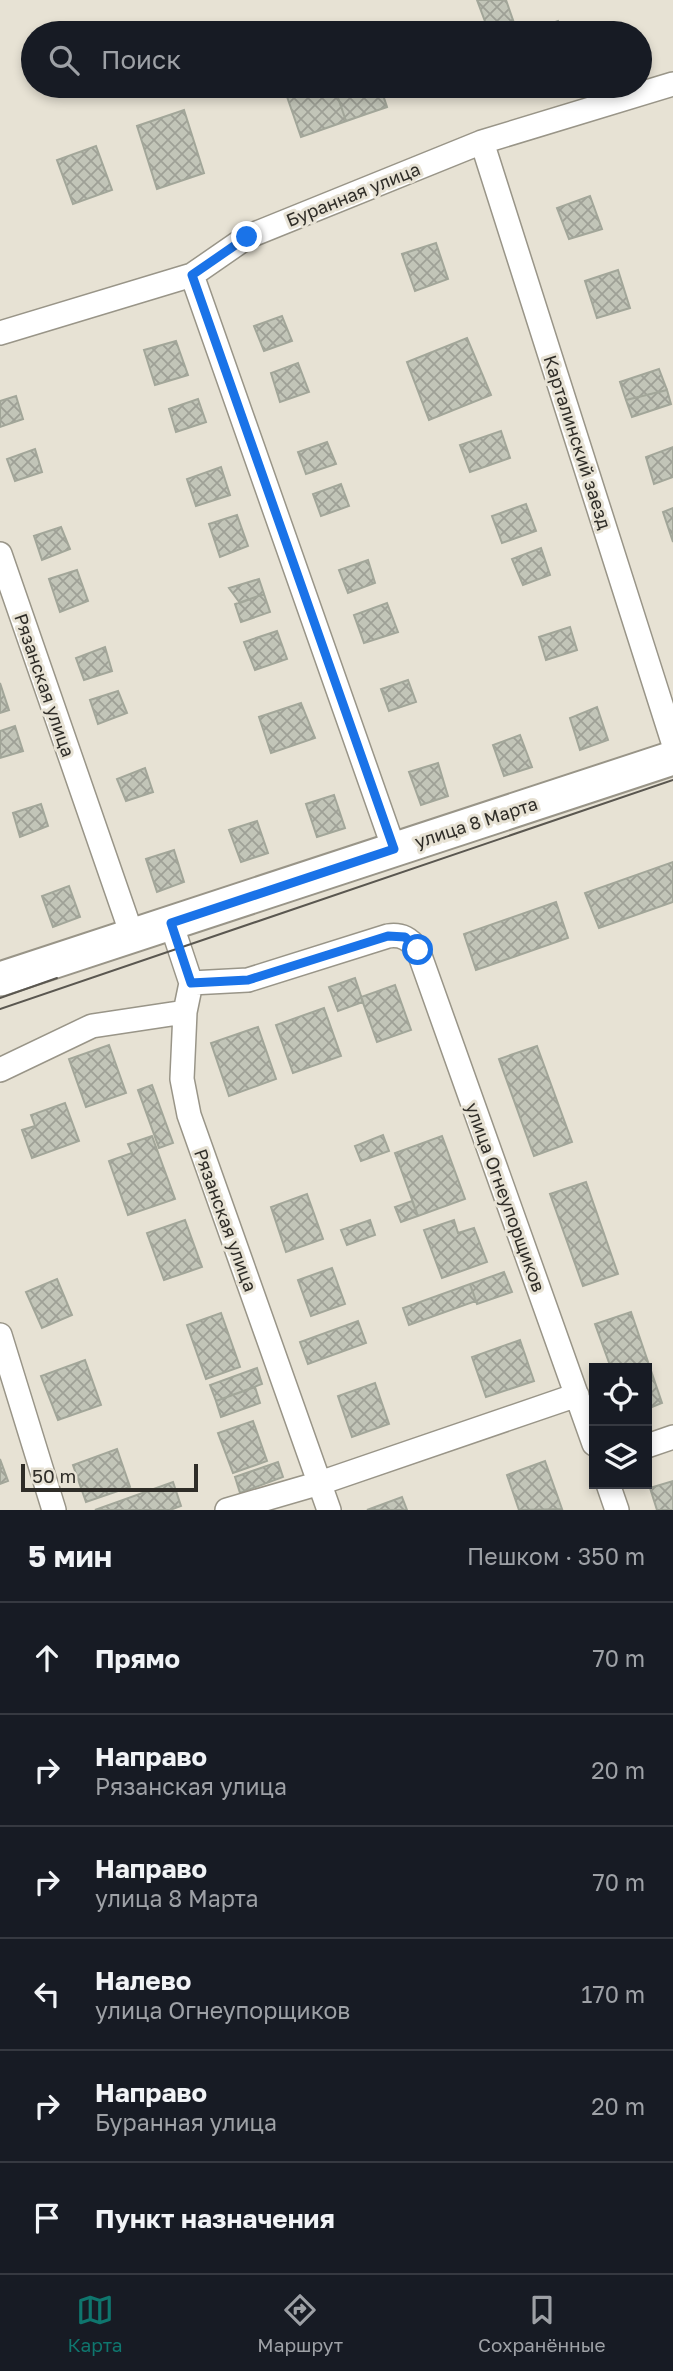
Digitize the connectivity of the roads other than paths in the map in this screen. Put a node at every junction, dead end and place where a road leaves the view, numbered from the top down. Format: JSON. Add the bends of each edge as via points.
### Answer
{"nodes":[{"id":1,"x":673,"y":84,"type":"edge"},
{"id":2,"x":652,"y":90,"type":"edge"},
{"id":3,"x":627,"y":98,"type":"edge"},
{"id":4,"x":482,"y":142,"type":"junction"},
{"id":5,"x":192,"y":275,"type":"junction"},
{"id":6,"x":0,"y":333,"type":"edge"},
{"id":7,"x":0,"y":554,"type":"edge"},
{"id":8,"x":673,"y":742,"type":"edge"},
{"id":9,"x":673,"y":758,"type":"edge"},
{"id":10,"x":394,"y":849,"type":"junction"},
{"id":11,"x":171,"y":923,"type":"junction"},
{"id":12,"x":131,"y":935,"type":"junction"},
{"id":13,"x":0,"y":979,"type":"edge"},
{"id":14,"x":191,"y":983,"type":"junction"},
{"id":15,"x":185,"y":1012,"type":"junction"},
{"id":16,"x":0,"y":1070,"type":"edge"},
{"id":17,"x":0,"y":1335,"type":"edge"},
{"id":18,"x":577,"y":1395,"type":"junction"},
{"id":19,"x":589,"y":1430,"type":"edge"},
{"id":20,"x":673,"y":1437,"type":"edge"},
{"id":21,"x":652,"y":1444,"type":"edge"},
{"id":22,"x":320,"y":1483,"type":"junction"},
{"id":23,"x":610,"y":1489,"type":"edge"},
{"id":24,"x":54,"y":1510,"type":"edge"},
{"id":25,"x":227,"y":1510,"type":"edge"},
{"id":26,"x":329,"y":1510,"type":"edge"},
{"id":27,"x":617,"y":1510,"type":"edge"}],
"edges":[{"from":1,"to":2,"type":"street","name":"Буранная улица"},
{"from":3,"to":4,"type":"street","name":"Буранная улица"},
{"from":4,"to":5,"type":"street","name":"Буранная улица","via":[[247,237]]},
{"from":4,"to":8,"type":"street","name":"Карталинский заезд"},
{"from":5,"to":6,"type":"street","name":"Буранная улица"},
{"from":5,"to":10,"type":"street"},
{"from":7,"to":12,"type":"street","name":"Рязанская улица"},
{"from":9,"to":10,"type":"street","name":"улица 8 Марта"},
{"from":10,"to":11,"type":"street","name":"улица 8 Марта"},
{"from":11,"to":12,"type":"street","name":"улица 8 Марта"},
{"from":11,"to":14,"type":"street"},
{"from":12,"to":13,"type":"street","name":"улица 8 Марта"},
{"from":14,"to":15,"type":"street","name":"Рязанская улица"},
{"from":14,"to":18,"type":"street","name":"улица Огнеупорщиков","via":[[248,980],[388,936],[405,937],[418,950]]},
{"from":15,"to":16,"type":"street","via":[[92,1026]]},
{"from":15,"to":22,"type":"street","name":"Рязанская улица","via":[[182,1079],[189,1115]]},
{"from":17,"to":24,"type":"street"},
{"from":18,"to":19,"type":"street","name":"улица Огнеупорщиков"},
{"from":18,"to":22,"type":"street"},
{"from":20,"to":21,"type":"street"},
{"from":22,"to":25,"type":"street"},
{"from":22,"to":26,"type":"street","name":"Рязанская улица"},
{"from":23,"to":27,"type":"street"}]}
